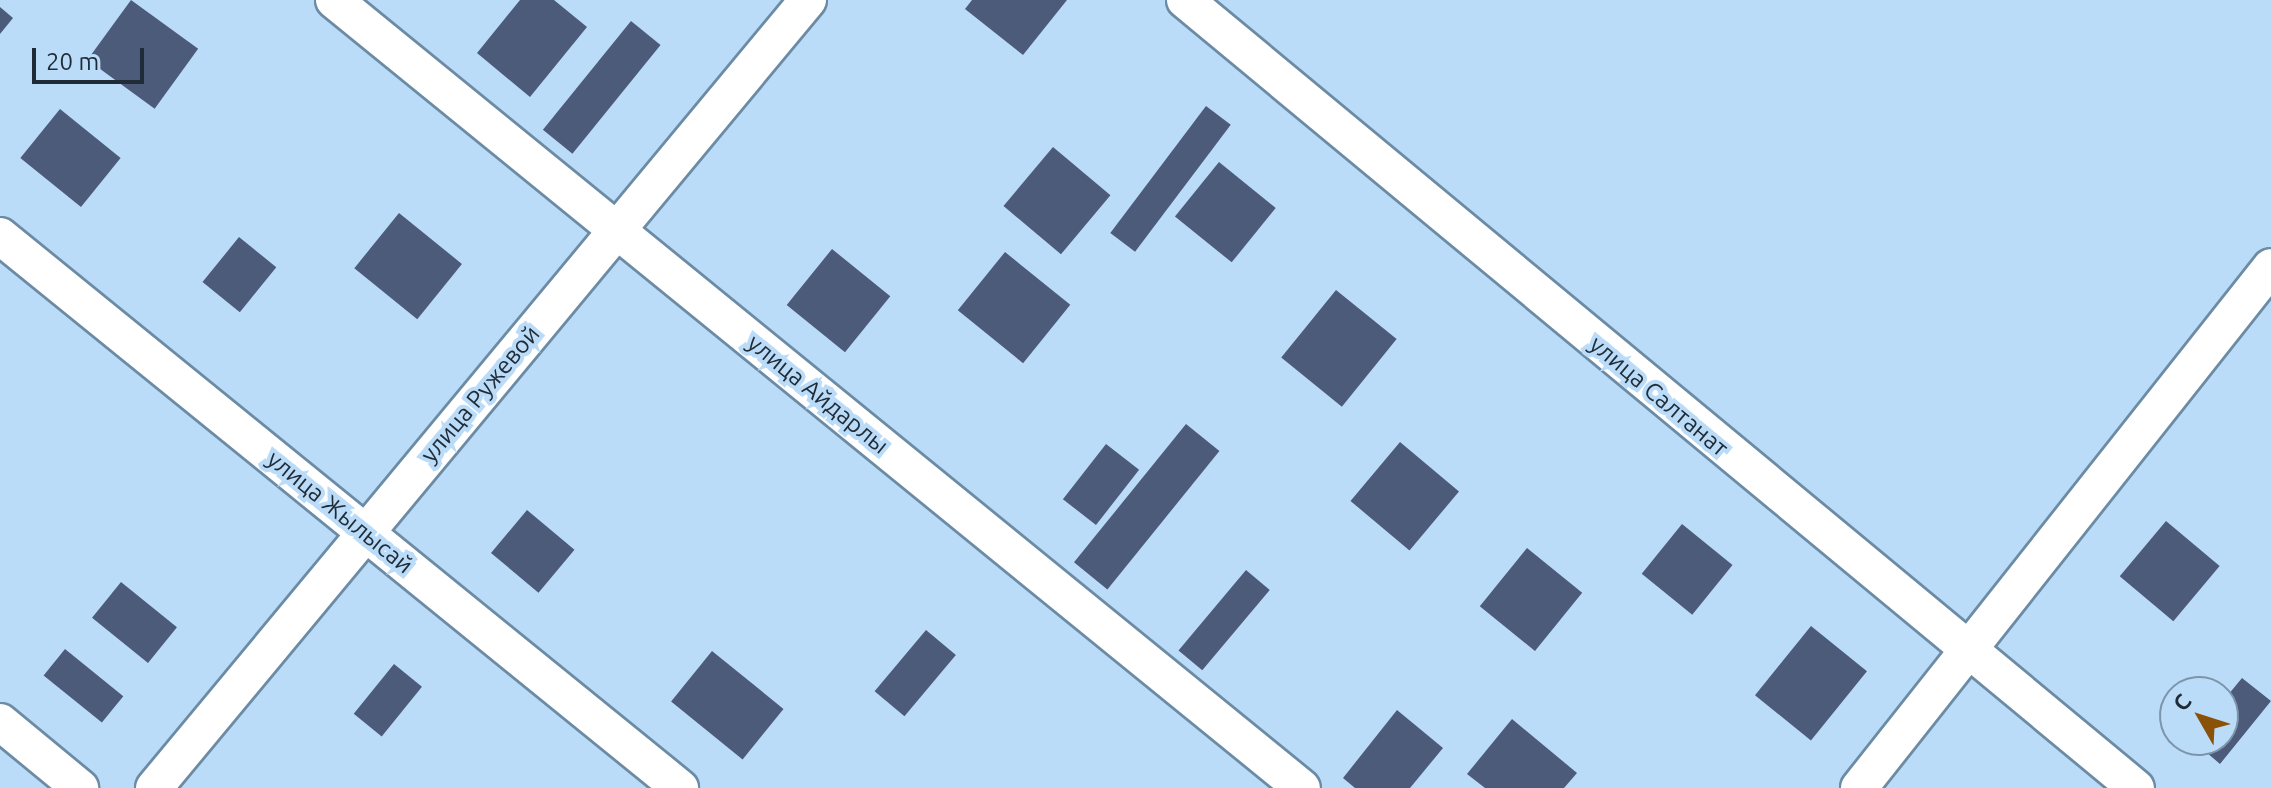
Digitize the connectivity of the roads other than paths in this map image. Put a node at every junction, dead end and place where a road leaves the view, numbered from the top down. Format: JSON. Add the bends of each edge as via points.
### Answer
{"nodes":[{"id":1,"x":334,"y":0,"type":"edge"},
{"id":2,"x":808,"y":0,"type":"edge"},
{"id":3,"x":1185,"y":0,"type":"edge"},
{"id":4,"x":616,"y":230,"type":"junction"},
{"id":5,"x":0,"y":236,"type":"edge"},
{"id":6,"x":2267,"y":280,"type":"edge"},
{"id":7,"x":365,"y":532,"type":"junction"},
{"id":8,"x":1967,"y":653,"type":"junction"},
{"id":9,"x":0,"y":722,"type":"edge"},
{"id":10,"x":80,"y":788,"type":"edge"},
{"id":11,"x":154,"y":788,"type":"edge"},
{"id":12,"x":680,"y":788,"type":"edge"},
{"id":13,"x":1302,"y":788,"type":"edge"},
{"id":14,"x":1859,"y":788,"type":"edge"},
{"id":15,"x":2136,"y":788,"type":"edge"}],
"edges":[{"from":1,"to":4,"type":"street","name":"улица Айдарлы"},
{"from":2,"to":4,"type":"street","name":"улица Ружевой"},
{"from":3,"to":8,"type":"street","name":"улица Салтанат"},
{"from":4,"to":7,"type":"street","name":"улица Ружевой"},
{"from":4,"to":13,"type":"street","name":"улица Айдарлы"},
{"from":5,"to":7,"type":"street","name":"улица Жылысай"},
{"from":6,"to":8,"type":"street"},
{"from":7,"to":11,"type":"street","name":"улица Ружевой"},
{"from":7,"to":12,"type":"street","name":"улица Жылысай"},
{"from":8,"to":14,"type":"street"},
{"from":8,"to":15,"type":"street","name":"улица Салтанат"},
{"from":9,"to":10,"type":"street"}]}
